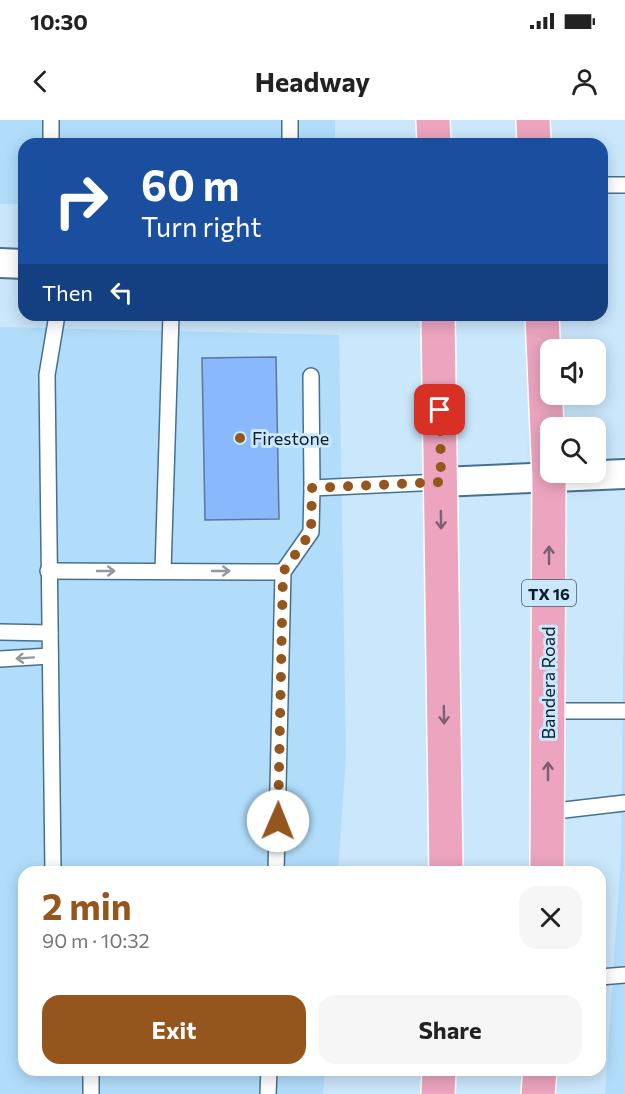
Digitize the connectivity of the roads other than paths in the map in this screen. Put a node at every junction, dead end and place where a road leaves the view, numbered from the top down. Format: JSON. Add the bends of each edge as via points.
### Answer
{"nodes":[{"id":1,"x":51,"y":120,"type":"edge"},
{"id":2,"x":290,"y":120,"type":"edge"},
{"id":3,"x":433,"y":120,"type":"edge"},
{"id":4,"x":533,"y":120,"type":"edge"},
{"id":5,"x":51,"y":138,"type":"edge"},
{"id":6,"x":290,"y":138,"type":"edge"},
{"id":7,"x":434,"y":138,"type":"edge"},
{"id":8,"x":534,"y":138,"type":"edge"},
{"id":9,"x":625,"y":184,"type":"edge"},
{"id":10,"x":608,"y":185,"type":"edge"},
{"id":11,"x":0,"y":263,"type":"edge"},
{"id":12,"x":18,"y":264,"type":"edge"},
{"id":13,"x":56,"y":321,"type":"edge"},
{"id":14,"x":171,"y":321,"type":"edge"},
{"id":15,"x":438,"y":321,"type":"edge"},
{"id":16,"x":542,"y":321,"type":"edge"},
{"id":17,"x":311,"y":376,"type":"dead end"},
{"id":18,"x":546,"y":417,"type":"edge"},
{"id":19,"x":625,"y":474,"type":"edge"},
{"id":20,"x":606,"y":475,"type":"edge"},
{"id":21,"x":540,"y":477,"type":"edge"},
{"id":22,"x":441,"y":482,"type":"junction"},
{"id":23,"x":549,"y":483,"type":"edge"},
{"id":24,"x":312,"y":488,"type":"junction"},
{"id":25,"x":48,"y":571,"type":"junction"},
{"id":26,"x":163,"y":571,"type":"junction"},
{"id":27,"x":283,"y":572,"type":"junction"},
{"id":28,"x":0,"y":632,"type":"edge"},
{"id":29,"x":50,"y":633,"type":"junction"},
{"id":30,"x":50,"y":656,"type":"junction"},
{"id":31,"x":0,"y":659,"type":"edge"},
{"id":32,"x":548,"y":711,"type":"junction"},
{"id":33,"x":625,"y":711,"type":"edge"},
{"id":34,"x":625,"y":803,"type":"edge"},
{"id":35,"x":547,"y":812,"type":"junction"},
{"id":36,"x":53,"y":866,"type":"edge"},
{"id":37,"x":276,"y":866,"type":"edge"},
{"id":38,"x":446,"y":866,"type":"edge"},
{"id":39,"x":547,"y":866,"type":"edge"},
{"id":40,"x":625,"y":975,"type":"edge"},
{"id":41,"x":606,"y":977,"type":"edge"},
{"id":42,"x":91,"y":1076,"type":"edge"},
{"id":43,"x":269,"y":1076,"type":"edge"},
{"id":44,"x":439,"y":1076,"type":"edge"},
{"id":45,"x":540,"y":1076,"type":"edge"},
{"id":46,"x":91,"y":1094,"type":"edge"},
{"id":47,"x":268,"y":1094,"type":"edge"},
{"id":48,"x":438,"y":1094,"type":"edge"},
{"id":49,"x":538,"y":1094,"type":"edge"}],
"edges":[{"from":1,"to":5,"type":"lane"},
{"from":2,"to":6,"type":"lane"},
{"from":3,"to":7,"type":"main road"},
{"from":4,"to":8,"type":"main road"},
{"from":9,"to":10,"type":"lane"},
{"from":11,"to":12,"type":"street"},
{"from":13,"to":25,"type":"lane","via":[[47,375]]},
{"from":14,"to":26,"type":"lane"},
{"from":15,"to":22,"type":"main road"},
{"from":16,"to":18,"type":"main road","name":"Bandera Road","number":"TX 16"},
{"from":17,"to":24,"type":"lane"},
{"from":19,"to":20,"type":"street"},
{"from":21,"to":22,"type":"street"},
{"from":22,"to":24,"type":"lane"},
{"from":22,"to":38,"type":"main road","one_way":true},
{"from":32,"to":23,"type":"main road","name":"Bandera Road","number":"TX 16","one_way":true},
{"from":24,"to":27,"type":"lane","via":[[311,532]]},
{"from":25,"to":26,"type":"lane","one_way":true},
{"from":25,"to":29,"type":"lane"},
{"from":26,"to":27,"type":"lane","one_way":true},
{"from":27,"to":37,"type":"lane"},
{"from":28,"to":29,"type":"lane"},
{"from":29,"to":30,"type":"lane"},
{"from":30,"to":31,"type":"lane","one_way":true},
{"from":30,"to":36,"type":"lane"},
{"from":32,"to":33,"type":"lane"},
{"from":35,"to":32,"type":"main road","name":"Bandera Road","number":"TX 16","one_way":true},
{"from":34,"to":35,"type":"lane"},
{"from":35,"to":39,"type":"main road","name":"Bandera Road","number":"TX 16"},
{"from":40,"to":41,"type":"lane"},
{"from":42,"to":46,"type":"lane"},
{"from":43,"to":47,"type":"lane"},
{"from":44,"to":48,"type":"main road"},
{"from":45,"to":49,"type":"main road"}]}
